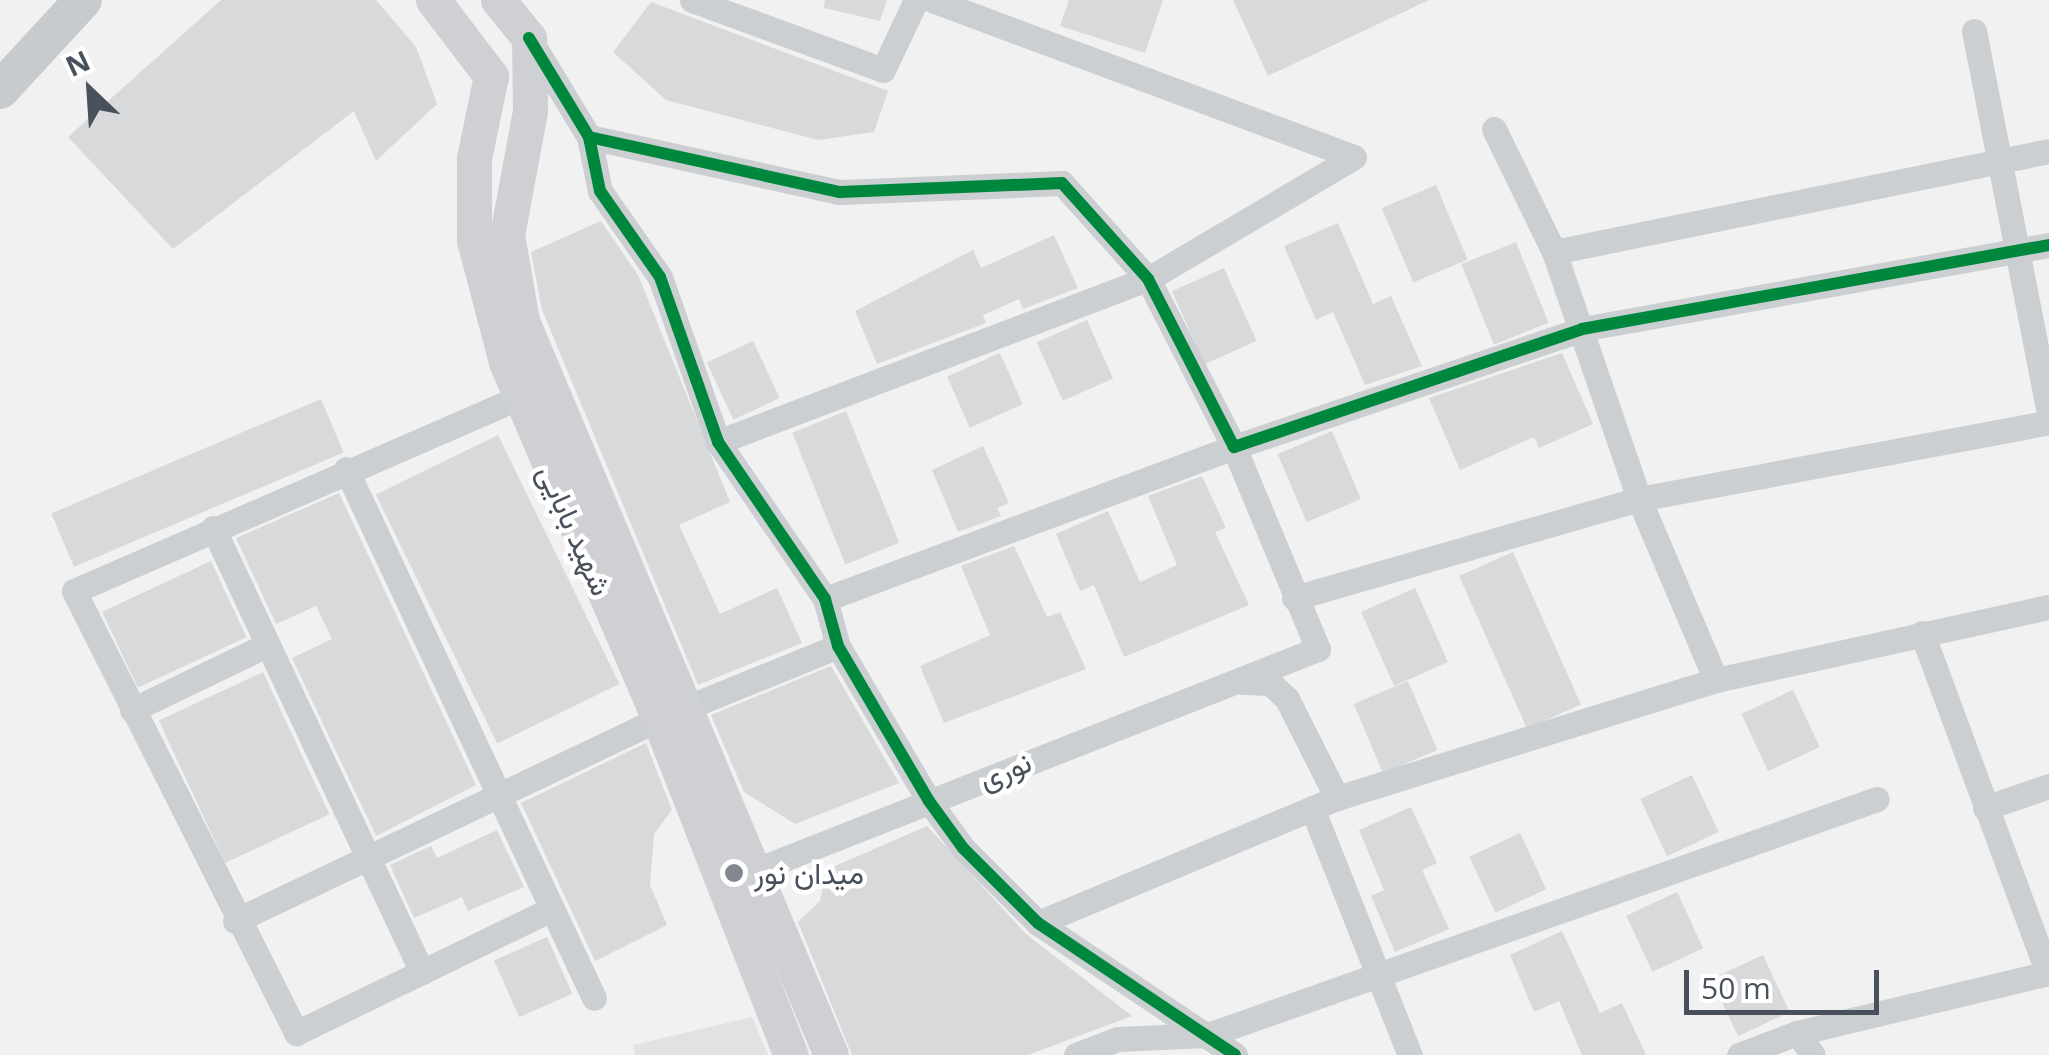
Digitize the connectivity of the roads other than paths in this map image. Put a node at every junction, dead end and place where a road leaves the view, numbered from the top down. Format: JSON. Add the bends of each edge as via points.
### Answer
{"nodes":[{"id":1,"x":58,"y":0,"type":"edge"},
{"id":2,"x":84,"y":0,"type":"edge"},
{"id":3,"x":434,"y":0,"type":"edge"},
{"id":4,"x":498,"y":0,"type":"edge"},
{"id":5,"x":692,"y":0,"type":"edge"},
{"id":6,"x":916,"y":0,"type":"edge"},
{"id":7,"x":932,"y":0,"type":"edge"},
{"id":8,"x":1974,"y":31,"type":"dead end"},
{"id":9,"x":529,"y":38,"type":"junction"},
{"id":10,"x":0,"y":60,"type":"edge"},
{"id":11,"x":0,"y":90,"type":"edge"},
{"id":12,"x":1494,"y":129,"type":"dead end"},
{"id":13,"x":589,"y":136,"type":"junction"},
{"id":14,"x":2049,"y":151,"type":"edge"},
{"id":15,"x":2000,"y":163,"type":"junction"},
{"id":16,"x":2049,"y":245,"type":"edge"},
{"id":17,"x":1554,"y":252,"type":"junction"},
{"id":18,"x":2018,"y":252,"type":"junction"},
{"id":19,"x":1148,"y":279,"type":"junction"},
{"id":20,"x":1582,"y":329,"type":"junction"},
{"id":21,"x":518,"y":398,"type":"junction"},
{"id":22,"x":2049,"y":412,"type":"edge"},
{"id":23,"x":2049,"y":422,"type":"edge"},
{"id":24,"x":718,"y":442,"type":"junction"},
{"id":25,"x":1234,"y":446,"type":"junction"},
{"id":26,"x":346,"y":469,"type":"junction"},
{"id":27,"x":1639,"y":499,"type":"junction"},
{"id":28,"x":213,"y":528,"type":"junction"},
{"id":29,"x":1294,"y":598,"type":"junction"},
{"id":30,"x":825,"y":599,"type":"junction"},
{"id":31,"x":2049,"y":606,"type":"edge"},
{"id":32,"x":1922,"y":633,"type":"junction"},
{"id":33,"x":838,"y":646,"type":"junction"},
{"id":34,"x":254,"y":651,"type":"dead end"},
{"id":35,"x":1716,"y":680,"type":"junction"},
{"id":36,"x":1228,"y":681,"type":"junction"},
{"id":37,"x":132,"y":710,"type":"junction"},
{"id":38,"x":674,"y":712,"type":"junction"},
{"id":39,"x":2049,"y":786,"type":"edge"},
{"id":40,"x":496,"y":796,"type":"junction"},
{"id":41,"x":1337,"y":798,"type":"junction"},
{"id":42,"x":1877,"y":799,"type":"dead end"},
{"id":43,"x":930,"y":801,"type":"junction"},
{"id":44,"x":1312,"y":808,"type":"junction"},
{"id":45,"x":1986,"y":808,"type":"junction"},
{"id":46,"x":366,"y":858,"type":"junction"},
{"id":47,"x":756,"y":870,"type":"junction"},
{"id":48,"x":552,"y":909,"type":"junction"},
{"id":49,"x":235,"y":921,"type":"junction"},
{"id":50,"x":1038,"y":923,"type":"junction"},
{"id":51,"x":422,"y":972,"type":"junction"},
{"id":52,"x":2049,"y":973,"type":"edge"},
{"id":53,"x":1382,"y":978,"type":"junction"},
{"id":54,"x":594,"y":998,"type":"dead end"},
{"id":55,"x":1798,"y":1034,"type":"junction"},
{"id":56,"x":1208,"y":1035,"type":"junction"},
{"id":57,"x":791,"y":1055,"type":"edge"},
{"id":58,"x":831,"y":1055,"type":"edge"},
{"id":59,"x":1076,"y":1055,"type":"edge"},
{"id":60,"x":1236,"y":1055,"type":"edge"},
{"id":61,"x":1410,"y":1055,"type":"edge"},
{"id":62,"x":1738,"y":1055,"type":"edge"},
{"id":63,"x":1813,"y":1055,"type":"edge"}],
"edges":[{"from":1,"to":10,"type":"main road"},
{"from":2,"to":11,"type":"main road"},
{"from":3,"to":21,"type":"main road","name":"شهید بابایی","via":[[491,76],[474,158],[474,240]]},
{"from":4,"to":9,"type":"main road"},
{"from":5,"to":6,"type":"street","via":[[883,70]]},
{"from":7,"to":19,"type":"street","via":[[1354,158]]},
{"from":8,"to":15,"type":"street"},
{"from":9,"to":13,"type":"street"},
{"from":9,"to":38,"type":"main road","name":"شهید بابایی","via":[[530,112],[507,235],[522,321]]},
{"from":12,"to":17,"type":"street"},
{"from":13,"to":19,"type":"street","via":[[840,192],[1062,182]]},
{"from":13,"to":24,"type":"street","via":[[600,190],[660,278]]},
{"from":14,"to":15,"type":"street"},
{"from":15,"to":17,"type":"street"},
{"from":15,"to":18,"type":"street"},
{"from":16,"to":18,"type":"street"},
{"from":17,"to":20,"type":"street"},
{"from":18,"to":20,"type":"street"},
{"from":18,"to":22,"type":"street"},
{"from":19,"to":24,"type":"street"},
{"from":19,"to":25,"type":"street"},
{"from":20,"to":25,"type":"street"},
{"from":20,"to":27,"type":"street"},
{"from":21,"to":26,"type":"street"},
{"from":21,"to":38,"type":"main road","name":"شهید بابایی"},
{"from":23,"to":27,"type":"street"},
{"from":24,"to":30,"type":"street"},
{"from":25,"to":29,"type":"street"},
{"from":25,"to":30,"type":"street"},
{"from":26,"to":28,"type":"street"},
{"from":26,"to":40,"type":"street"},
{"from":27,"to":29,"type":"street"},
{"from":27,"to":35,"type":"street"},
{"from":28,"to":37,"type":"street","via":[[74,591]]},
{"from":28,"to":46,"type":"street"},
{"from":29,"to":36,"type":"street","name":"نوری","via":[[1318,649]]},
{"from":30,"to":33,"type":"street"},
{"from":31,"to":32,"type":"street"},
{"from":32,"to":35,"type":"street"},
{"from":32,"to":45,"type":"street"},
{"from":33,"to":38,"type":"street"},
{"from":33,"to":43,"type":"street"},
{"from":34,"to":37,"type":"street"},
{"from":35,"to":41,"type":"street"},
{"from":36,"to":41,"type":"street","via":[[1270,682],[1287,699]]},
{"from":36,"to":43,"type":"street","name":"نوری"},
{"from":37,"to":49,"type":"street"},
{"from":38,"to":40,"type":"street"},
{"from":38,"to":47,"type":"main road","name":"شهید بابایی"},
{"from":38,"to":57,"type":"main road","name":"شهید بابایی"},
{"from":39,"to":45,"type":"street"},
{"from":40,"to":46,"type":"street"},
{"from":40,"to":48,"type":"street"},
{"from":41,"to":44,"type":"street"},
{"from":42,"to":53,"type":"street"},
{"from":43,"to":47,"type":"street","name":"نوری"},
{"from":43,"to":50,"type":"street","via":[[963,848]]},
{"from":44,"to":50,"type":"street"},
{"from":44,"to":53,"type":"street"},
{"from":45,"to":52,"type":"street"},
{"from":46,"to":49,"type":"street"},
{"from":46,"to":51,"type":"street"},
{"from":47,"to":58,"type":"main road","name":"شهید بابایی"},
{"from":48,"to":51,"type":"street"},
{"from":48,"to":54,"type":"street"},
{"from":49,"to":51,"type":"street","via":[[296,1033]]},
{"from":50,"to":56,"type":"street"},
{"from":52,"to":55,"type":"street"},
{"from":53,"to":56,"type":"street"},
{"from":53,"to":61,"type":"street"},
{"from":55,"to":62,"type":"street"},
{"from":55,"to":63,"type":"street"},
{"from":56,"to":59,"type":"street","via":[[1118,1039]]},
{"from":56,"to":60,"type":"street"}]}
